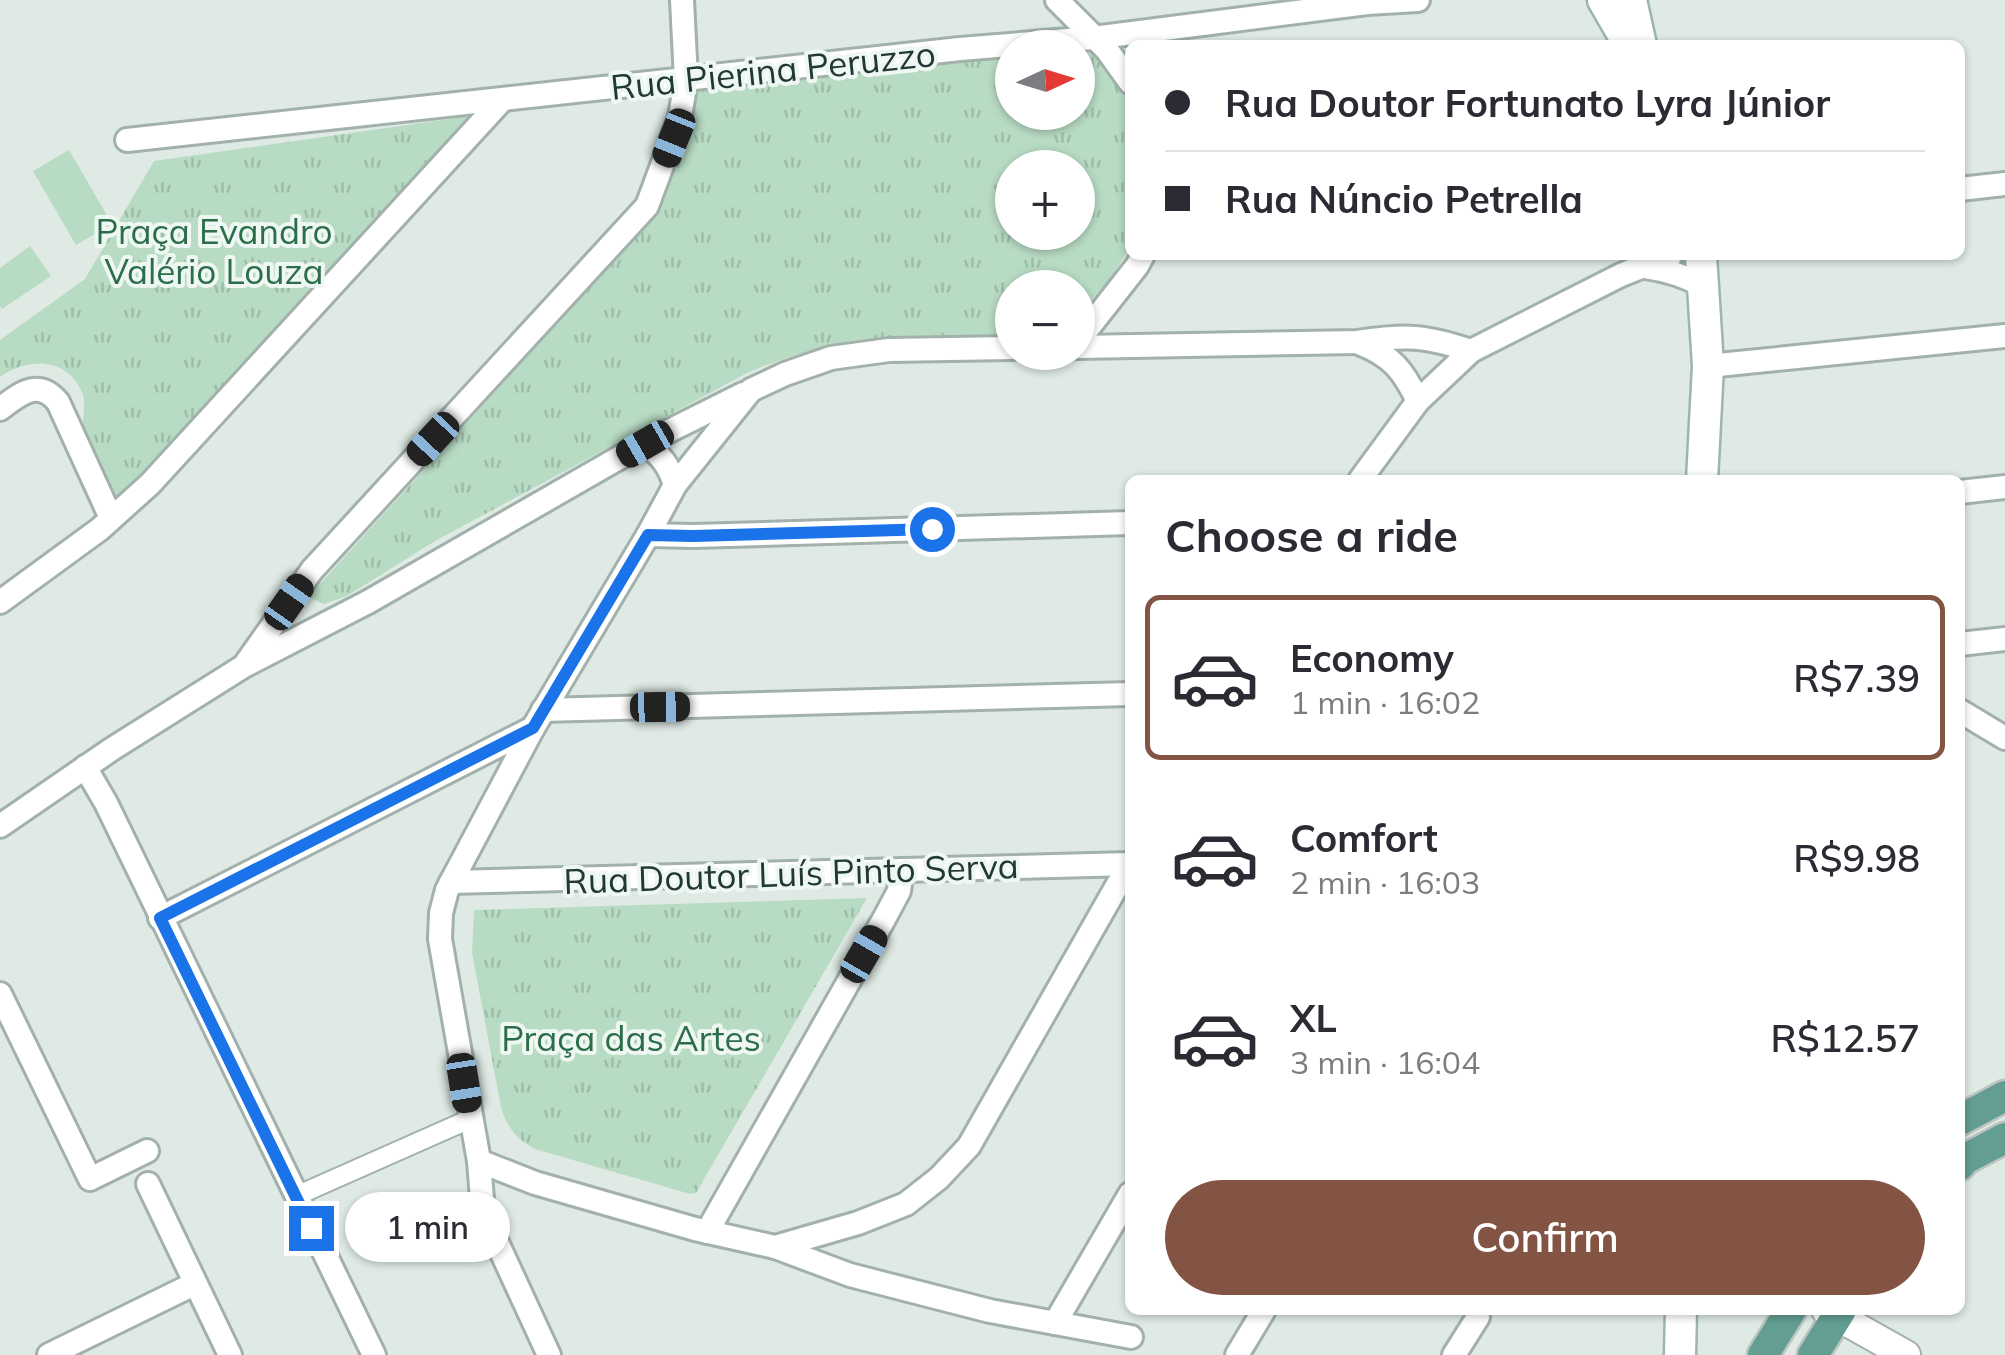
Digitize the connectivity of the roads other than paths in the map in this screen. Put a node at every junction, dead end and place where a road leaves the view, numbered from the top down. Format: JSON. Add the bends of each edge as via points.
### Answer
{"nodes":[{"id":1,"x":682,"y":0,"type":"edge"},
{"id":2,"x":1057,"y":0,"type":"edge"},
{"id":3,"x":1418,"y":0,"type":"edge"},
{"id":4,"x":1603,"y":0,"type":"edge"},
{"id":5,"x":1630,"y":0,"type":"edge"},
{"id":6,"x":1086,"y":30,"type":"edge"},
{"id":7,"x":1095,"y":38,"type":"edge"},
{"id":8,"x":1095,"y":39,"type":"edge"},
{"id":9,"x":1626,"y":40,"type":"edge"},
{"id":10,"x":1640,"y":40,"type":"edge"},
{"id":11,"x":995,"y":45,"type":"edge"},
{"id":12,"x":1125,"y":74,"type":"edge"},
{"id":13,"x":686,"y":80,"type":"junction"},
{"id":14,"x":502,"y":100,"type":"junction"},
{"id":15,"x":127,"y":140,"type":"dead end"},
{"id":16,"x":2005,"y":184,"type":"edge"},
{"id":17,"x":1965,"y":188,"type":"edge"},
{"id":18,"x":1140,"y":260,"type":"edge"},
{"id":19,"x":1658,"y":260,"type":"edge"},
{"id":20,"x":1701,"y":260,"type":"edge"},
{"id":21,"x":1641,"y":266,"type":"junction"},
{"id":22,"x":1703,"y":286,"type":"junction"},
{"id":23,"x":1095,"y":322,"type":"edge"},
{"id":24,"x":2005,"y":336,"type":"edge"},
{"id":25,"x":1357,"y":342,"type":"junction"},
{"id":26,"x":1095,"y":344,"type":"edge"},
{"id":27,"x":995,"y":348,"type":"edge"},
{"id":28,"x":1471,"y":351,"type":"junction"},
{"id":29,"x":1708,"y":366,"type":"junction"},
{"id":30,"x":751,"y":390,"type":"junction"},
{"id":31,"x":1418,"y":402,"type":"junction"},
{"id":32,"x":0,"y":408,"type":"edge"},
{"id":33,"x":670,"y":431,"type":"junction"},
{"id":34,"x":645,"y":444,"type":"junction"},
{"id":35,"x":690,"y":464,"type":"junction"},
{"id":36,"x":1364,"y":475,"type":"edge"},
{"id":37,"x":1702,"y":475,"type":"edge"},
{"id":38,"x":675,"y":484,"type":"junction"},
{"id":39,"x":2005,"y":488,"type":"edge"},
{"id":40,"x":1965,"y":492,"type":"edge"},
{"id":41,"x":111,"y":518,"type":"junction"},
{"id":42,"x":1125,"y":524,"type":"edge"},
{"id":43,"x":648,"y":535,"type":"junction"},
{"id":44,"x":0,"y":602,"type":"edge"},
{"id":45,"x":2005,"y":639,"type":"edge"},
{"id":46,"x":1965,"y":643,"type":"edge"},
{"id":47,"x":244,"y":666,"type":"junction"},
{"id":48,"x":1125,"y":694,"type":"edge"},
{"id":49,"x":1965,"y":714,"type":"edge"},
{"id":50,"x":538,"y":719,"type":"junction"},
{"id":51,"x":2005,"y":738,"type":"edge"},
{"id":52,"x":85,"y":767,"type":"junction"},
{"id":53,"x":0,"y":826,"type":"edge"},
{"id":54,"x":1125,"y":864,"type":"edge"},
{"id":55,"x":902,"y":870,"type":"junction"},
{"id":56,"x":1125,"y":873,"type":"edge"},
{"id":57,"x":451,"y":882,"type":"junction"},
{"id":58,"x":160,"y":918,"type":"junction"},
{"id":59,"x":0,"y":994,"type":"edge"},
{"id":60,"x":2005,"y":1096,"type":"edge"},
{"id":61,"x":1965,"y":1117,"type":"edge"},
{"id":62,"x":470,"y":1119,"type":"junction"},
{"id":63,"x":2005,"y":1138,"type":"edge"},
{"id":64,"x":147,"y":1151,"type":"dead end"},
{"id":65,"x":479,"y":1161,"type":"junction"},
{"id":66,"x":1965,"y":1162,"type":"edge"},
{"id":67,"x":148,"y":1184,"type":"dead end"},
{"id":68,"x":296,"y":1196,"type":"junction"},
{"id":69,"x":1125,"y":1203,"type":"edge"},
{"id":70,"x":707,"y":1232,"type":"junction"},
{"id":71,"x":775,"y":1247,"type":"junction"},
{"id":72,"x":194,"y":1284,"type":"junction"},
{"id":73,"x":1261,"y":1315,"type":"edge"},
{"id":74,"x":1680,"y":1315,"type":"edge"},
{"id":75,"x":1789,"y":1315,"type":"edge"},
{"id":76,"x":1832,"y":1315,"type":"edge"},
{"id":77,"x":1839,"y":1315,"type":"edge"},
{"id":78,"x":1478,"y":1317,"type":"dead end"},
{"id":79,"x":1055,"y":1323,"type":"junction"},
{"id":80,"x":1131,"y":1336,"type":"dead end"},
{"id":81,"x":49,"y":1355,"type":"edge"},
{"id":82,"x":230,"y":1355,"type":"edge"},
{"id":83,"x":374,"y":1355,"type":"edge"},
{"id":84,"x":550,"y":1355,"type":"edge"},
{"id":85,"x":1237,"y":1355,"type":"edge"},
{"id":86,"x":1454,"y":1355,"type":"edge"},
{"id":87,"x":1680,"y":1355,"type":"edge"},
{"id":88,"x":1763,"y":1355,"type":"edge"},
{"id":89,"x":1812,"y":1355,"type":"edge"},
{"id":90,"x":1906,"y":1355,"type":"edge"}],
"edges":[{"from":1,"to":13,"type":"street"},
{"from":2,"to":6,"type":"street"},
{"from":3,"to":7,"type":"street","name":"Rua Pierina Peruzzo"},
{"from":4,"to":9,"type":"main road"},
{"from":5,"to":10,"type":"main road"},
{"from":8,"to":12,"type":"street"},
{"from":11,"to":13,"type":"street","name":"Rua Pierina Peruzzo"},
{"from":13,"to":14,"type":"street","name":"Rua Pierina Peruzzo"},
{"from":13,"to":47,"type":"street","via":[[680,117],[647,206],[312,570]]},
{"from":14,"to":15,"type":"street","name":"Rua Pierina Peruzzo"},
{"from":14,"to":41,"type":"street","via":[[150,484]]},
{"from":16,"to":17,"type":"street"},
{"from":18,"to":23,"type":"street"},
{"from":19,"to":21,"type":"street"},
{"from":20,"to":22,"type":"main road"},
{"from":21,"to":22,"type":"street"},
{"from":21,"to":28,"type":"street"},
{"from":22,"to":29,"type":"main road"},
{"from":24,"to":29,"type":"street"},
{"from":25,"to":26,"type":"street"},
{"from":25,"to":28,"type":"street","via":[[1426,338]]},
{"from":25,"to":31,"type":"street","via":[[1398,366]]},
{"from":27,"to":30,"type":"street","via":[[831,358]]},
{"from":28,"to":31,"type":"street"},
{"from":29,"to":37,"type":"main road"},
{"from":30,"to":33,"type":"street"},
{"from":30,"to":35,"type":"street"},
{"from":31,"to":36,"type":"street"},
{"from":32,"to":41,"type":"street","via":[[23,392],[51,394]]},
{"from":33,"to":34,"type":"street"},
{"from":33,"to":35,"type":"street"},
{"from":34,"to":38,"type":"street","via":[[662,456]]},
{"from":34,"to":47,"type":"street"},
{"from":35,"to":38,"type":"street"},
{"from":38,"to":43,"type":"street"},
{"from":39,"to":40,"type":"street"},
{"from":41,"to":44,"type":"street"},
{"from":42,"to":43,"type":"street"},
{"from":43,"to":50,"type":"street"},
{"from":45,"to":46,"type":"street"},
{"from":47,"to":52,"type":"street"},
{"from":48,"to":50,"type":"street"},
{"from":49,"to":51,"type":"street"},
{"from":50,"to":57,"type":"street"},
{"from":50,"to":58,"type":"street"},
{"from":52,"to":53,"type":"street"},
{"from":52,"to":58,"type":"street"},
{"from":54,"to":55,"type":"street","name":"Rua Doutor Luís Pinto Serva"},
{"from":55,"to":57,"type":"street","name":"Rua Doutor Luís Pinto Serva"},
{"from":55,"to":70,"type":"street","via":[[884,919]]},
{"from":56,"to":71,"type":"street","via":[[959,1157],[906,1204]]},
{"from":57,"to":62,"type":"street","via":[[440,939]]},
{"from":58,"to":68,"type":"street"},
{"from":59,"to":64,"type":"street","via":[[90,1179]]},
{"from":60,"to":61,"type":"main road"},
{"from":62,"to":65,"type":"street"},
{"from":62,"to":68,"type":"street"},
{"from":63,"to":66,"type":"main road"},
{"from":65,"to":70,"type":"street"},
{"from":65,"to":84,"type":"street","via":[[483,1212]]},
{"from":67,"to":72,"type":"street"},
{"from":68,"to":83,"type":"street"},
{"from":69,"to":79,"type":"street"},
{"from":70,"to":71,"type":"street"},
{"from":71,"to":79,"type":"street","via":[[850,1276]]},
{"from":72,"to":81,"type":"street"},
{"from":72,"to":82,"type":"street"},
{"from":73,"to":85,"type":"street"},
{"from":74,"to":87,"type":"main road"},
{"from":75,"to":88,"type":"main road"},
{"from":76,"to":89,"type":"main road"},
{"from":77,"to":90,"type":"street"},
{"from":78,"to":86,"type":"street"},
{"from":79,"to":80,"type":"street"}]}
